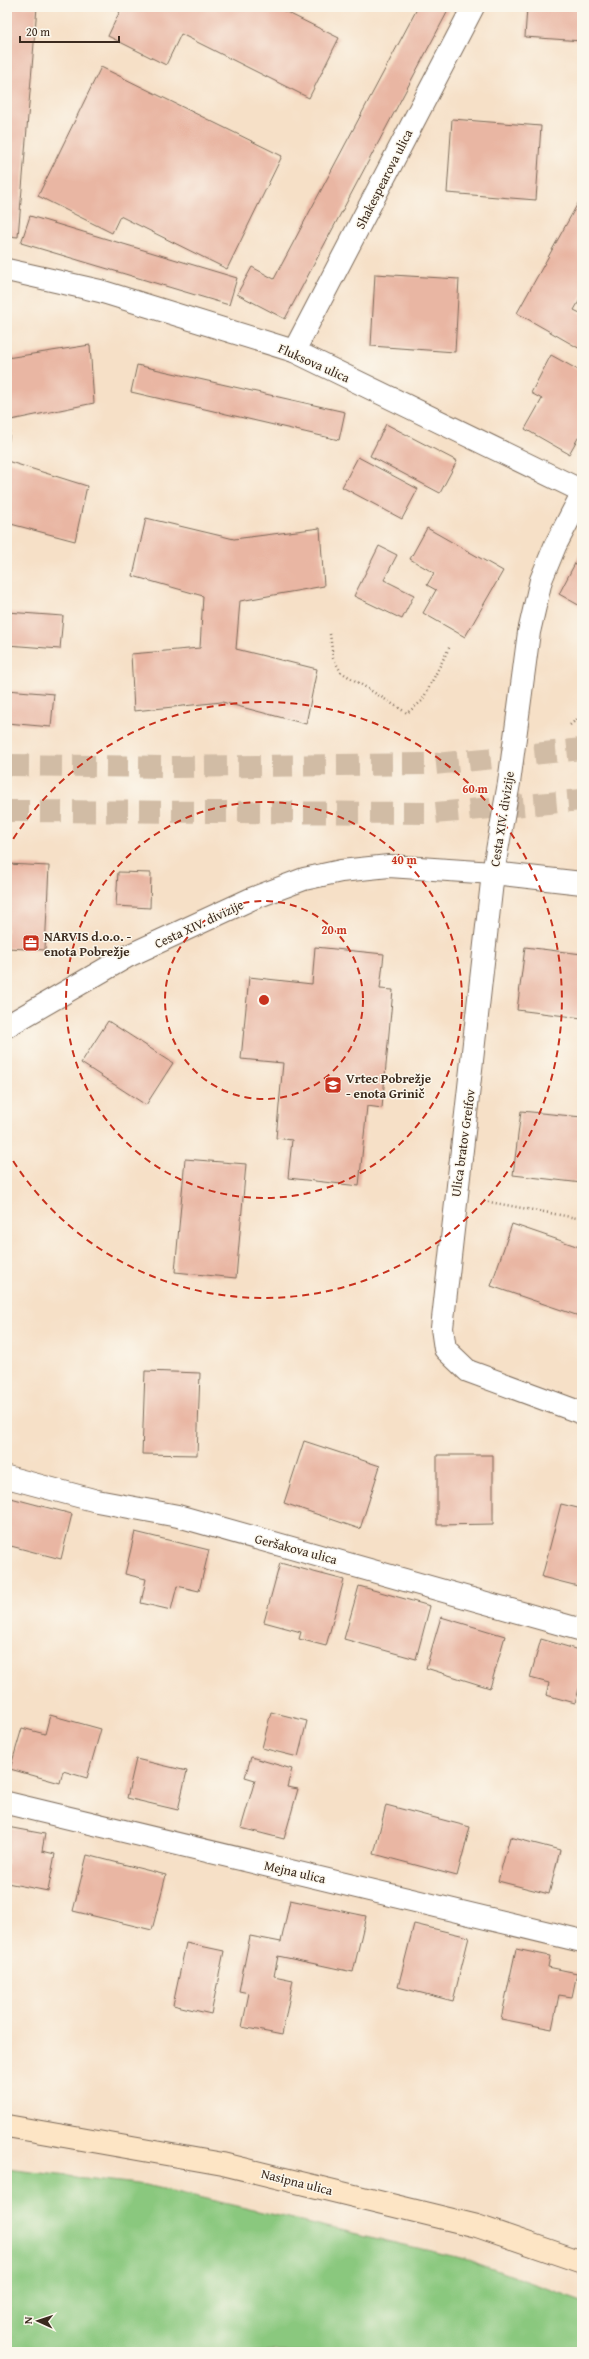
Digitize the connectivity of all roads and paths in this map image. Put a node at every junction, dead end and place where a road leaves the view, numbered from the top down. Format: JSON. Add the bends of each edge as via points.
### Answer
{"nodes":[{"id":1,"x":473,"y":7,"type":"edge"},
{"id":2,"x":7,"y":270,"type":"edge"},
{"id":3,"x":294,"y":351,"type":"junction"},
{"id":4,"x":582,"y":491,"type":"edge"},
{"id":5,"x":582,"y":494,"type":"edge"},
{"id":6,"x":330,"y":634,"type":"dead end"},
{"id":7,"x":450,"y":646,"type":"dead end"},
{"id":8,"x":582,"y":715,"type":"edge"},
{"id":9,"x":570,"y":725,"type":"dead end"},
{"id":10,"x":493,"y":873,"type":"junction"},
{"id":11,"x":582,"y":883,"type":"edge"},
{"id":12,"x":7,"y":1026,"type":"edge"},
{"id":13,"x":456,"y":1196,"type":"junction"},
{"id":14,"x":582,"y":1219,"type":"edge"},
{"id":15,"x":582,"y":1413,"type":"edge"},
{"id":16,"x":7,"y":1477,"type":"edge"},
{"id":17,"x":582,"y":1630,"type":"edge"},
{"id":18,"x":7,"y":1803,"type":"edge"},
{"id":19,"x":582,"y":1941,"type":"edge"},
{"id":20,"x":7,"y":2126,"type":"edge"},
{"id":21,"x":582,"y":2262,"type":"edge"}],
"edges":[{"from":1,"to":3,"type":"street","name":"Shakespearova ulica"},
{"from":2,"to":3,"type":"street","name":"Fluksova ulica","via":[[100,291]]},
{"from":3,"to":4,"type":"street","name":"Fluksova ulica"},
{"from":5,"to":10,"type":"street","name":"Cesta XIV. divizije","via":[[555,546],[533,606],[509,783]]},
{"from":6,"to":7,"type":"path","via":[[333,658],[342,672],[407,713],[422,701]]},
{"from":8,"to":9,"type":"path"},
{"from":10,"to":11,"type":"street"},
{"from":10,"to":12,"type":"street","name":"Cesta XIV. divizije","via":[[389,866],[341,871],[304,879],[251,899],[128,956]]},
{"from":10,"to":13,"type":"street","name":"Ulica bratov Greifov"},
{"from":13,"to":14,"type":"path"},
{"from":13,"to":15,"type":"street","name":"Ulica bratov Greifov","via":[[442,1328],[445,1349],[468,1371]]},
{"from":16,"to":17,"type":"street","name":"Geršakova ulica","via":[[97,1502],[178,1516]]},
{"from":18,"to":19,"type":"street","name":"Mejna ulica"},
{"from":20,"to":21,"type":"street","name":"Nasipna ulica","via":[[223,2164],[476,2226]]}]}
